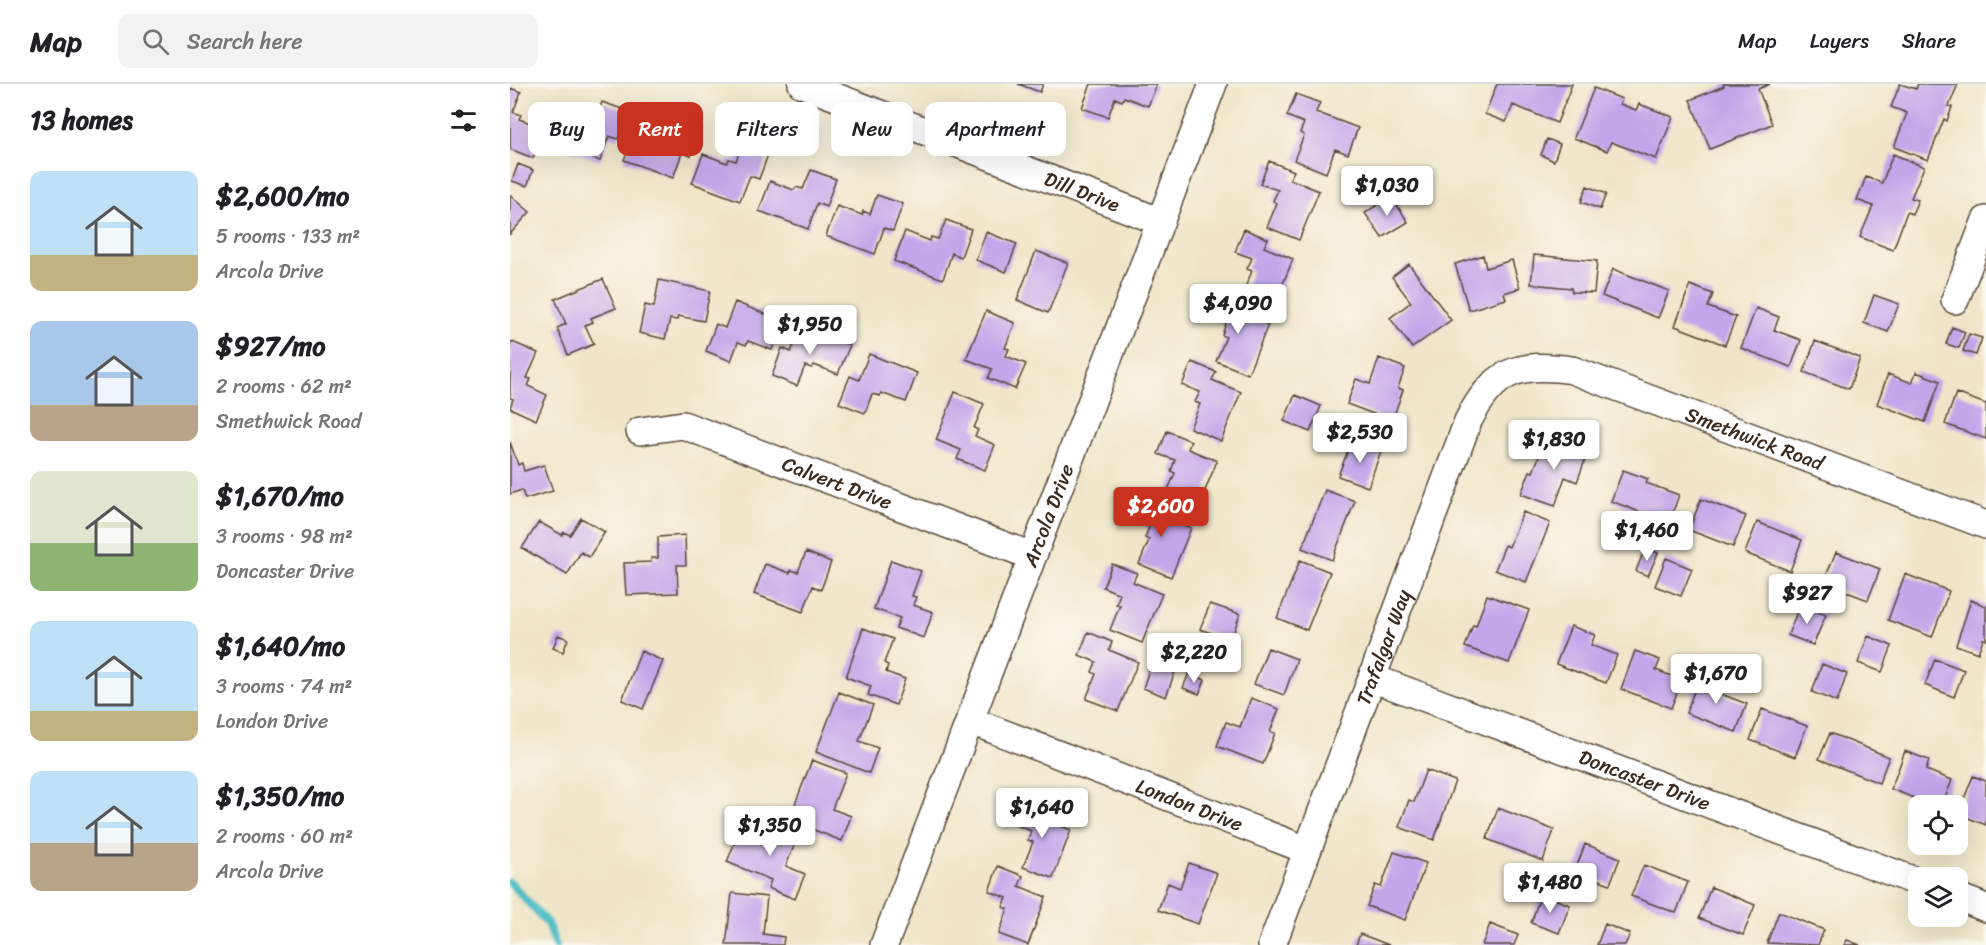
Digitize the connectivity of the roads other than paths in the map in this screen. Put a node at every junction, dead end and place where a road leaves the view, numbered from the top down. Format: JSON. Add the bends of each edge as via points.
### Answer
{"nodes":[{"id":1,"x":802,"y":84,"type":"edge"},
{"id":2,"x":1213,"y":84,"type":"edge"},
{"id":3,"x":1986,"y":220,"type":"edge"},
{"id":4,"x":1159,"y":221,"type":"junction"},
{"id":5,"x":1955,"y":300,"type":"dead end"},
{"id":6,"x":1522,"y":369,"type":"joint"},
{"id":7,"x":640,"y":430,"type":"dead end"},
{"id":8,"x":1986,"y":525,"type":"edge"},
{"id":9,"x":1032,"y":556,"type":"junction"},
{"id":10,"x":1372,"y":678,"type":"junction"},
{"id":11,"x":971,"y":721,"type":"junction"},
{"id":12,"x":1307,"y":850,"type":"junction"},
{"id":13,"x":1908,"y":878,"type":"edge"},
{"id":14,"x":1968,"y":901,"type":"edge"},
{"id":15,"x":1986,"y":908,"type":"edge"},
{"id":16,"x":884,"y":945,"type":"edge"},
{"id":17,"x":1272,"y":945,"type":"edge"}],
"edges":[{"from":1,"to":4,"type":"street","name":"Dill Drive"},
{"from":2,"to":4,"type":"street","name":"Arcola Drive"},
{"from":3,"to":5,"type":"street"},
{"from":4,"to":9,"type":"street","name":"Arcola Drive"},
{"from":6,"to":8,"type":"street","name":"Smethwick Road","via":[[1572,370]]},
{"from":6,"to":10,"type":"street","name":"Trafalgar Way","via":[[1486,390],[1468,421]]},
{"from":7,"to":9,"type":"street","name":"Calvert Drive","via":[[683,425]]},
{"from":9,"to":11,"type":"street","name":"Arcola Drive"},
{"from":10,"to":12,"type":"street","name":"Trafalgar Way"},
{"from":10,"to":13,"type":"street","name":"Doncaster Drive"},
{"from":11,"to":12,"type":"street","name":"London Drive"},
{"from":11,"to":16,"type":"street","name":"Arcola Drive"},
{"from":12,"to":17,"type":"street","name":"Trafalgar Way"},
{"from":14,"to":15,"type":"street"}]}
